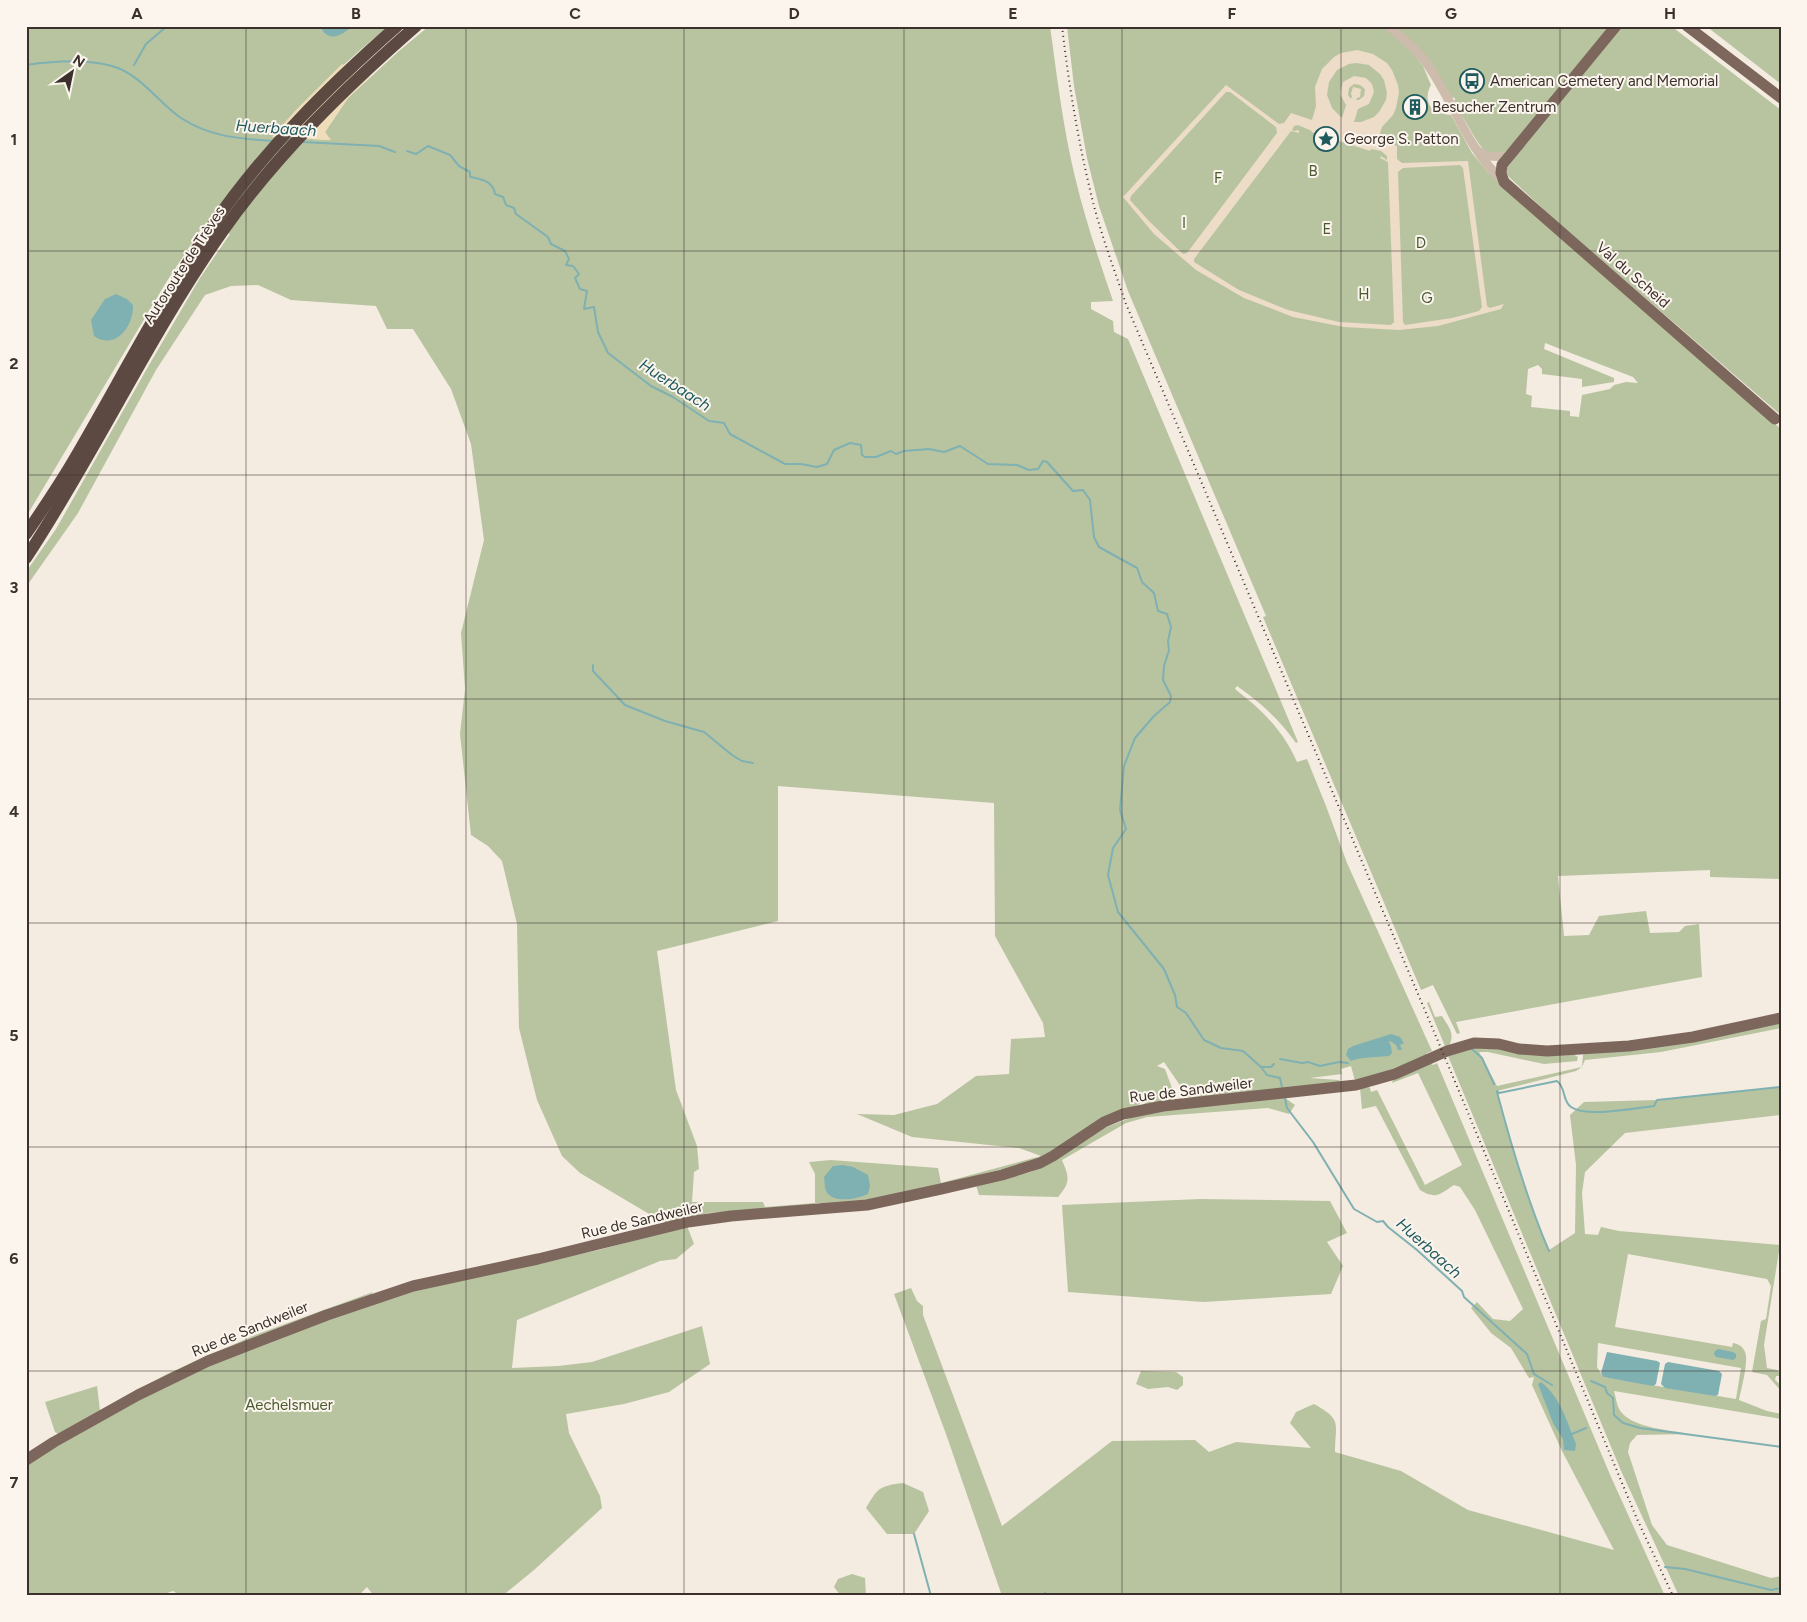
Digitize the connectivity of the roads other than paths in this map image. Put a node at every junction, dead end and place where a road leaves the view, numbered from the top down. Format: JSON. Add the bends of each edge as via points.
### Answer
{"nodes":[{"id":1,"x":397,"y":26,"type":"edge"},
{"id":2,"x":416,"y":26,"type":"edge"},
{"id":3,"x":1388,"y":26,"type":"edge"},
{"id":4,"x":1616,"y":26,"type":"edge"},
{"id":5,"x":1687,"y":26,"type":"edge"},
{"id":6,"x":1781,"y":98,"type":"edge"},
{"id":7,"x":1476,"y":150,"type":"junction"},
{"id":8,"x":1509,"y":157,"type":"junction"},
{"id":9,"x":1504,"y":182,"type":"junction"},
{"id":10,"x":216,"y":230,"type":"junction"},
{"id":11,"x":1778,"y":422,"type":"edge"},
{"id":12,"x":26,"y":534,"type":"edge"},
{"id":13,"x":26,"y":558,"type":"edge"},
{"id":14,"x":1781,"y":1018,"type":"edge"},
{"id":15,"x":26,"y":1460,"type":"edge"}],
"edges":[{"from":1,"to":10,"type":"highway","name":"Autoroute de Trèves","via":[[284,135],[246,180]]},
{"from":2,"to":10,"type":"highway","name":"Autoroute de Trèves","via":[[348,86]]},
{"from":3,"to":7,"type":"street","name":"Val du Scheid","via":[[1423,59]]},
{"from":4,"to":8,"type":"main road"},
{"from":5,"to":6,"type":"main road"},
{"from":7,"to":8,"type":"street","via":[[1488,156]]},
{"from":7,"to":9,"type":"street","name":"Val du Scheid"},
{"from":8,"to":9,"type":"main road","via":[[1500,173]]},
{"from":9,"to":11,"type":"main road","name":"Val du Scheid"},
{"from":10,"to":12,"type":"highway","name":"Autoroute de Trèves","via":[[146,332],[75,458]]},
{"from":10,"to":13,"type":"highway","name":"Autoroute de Trèves","via":[[188,285],[74,482]]},
{"from":14,"to":15,"type":"main road","name":"Rue de Sandweiler","via":[[1693,1037],[1629,1046],[1547,1051],[1474,1043],[1370,1082],[1163,1106],[1123,1114],[1104,1122],[1053,1156],[1002,1175],[876,1203],[688,1222],[413,1286],[326,1315],[208,1361],[138,1395]]}]}
